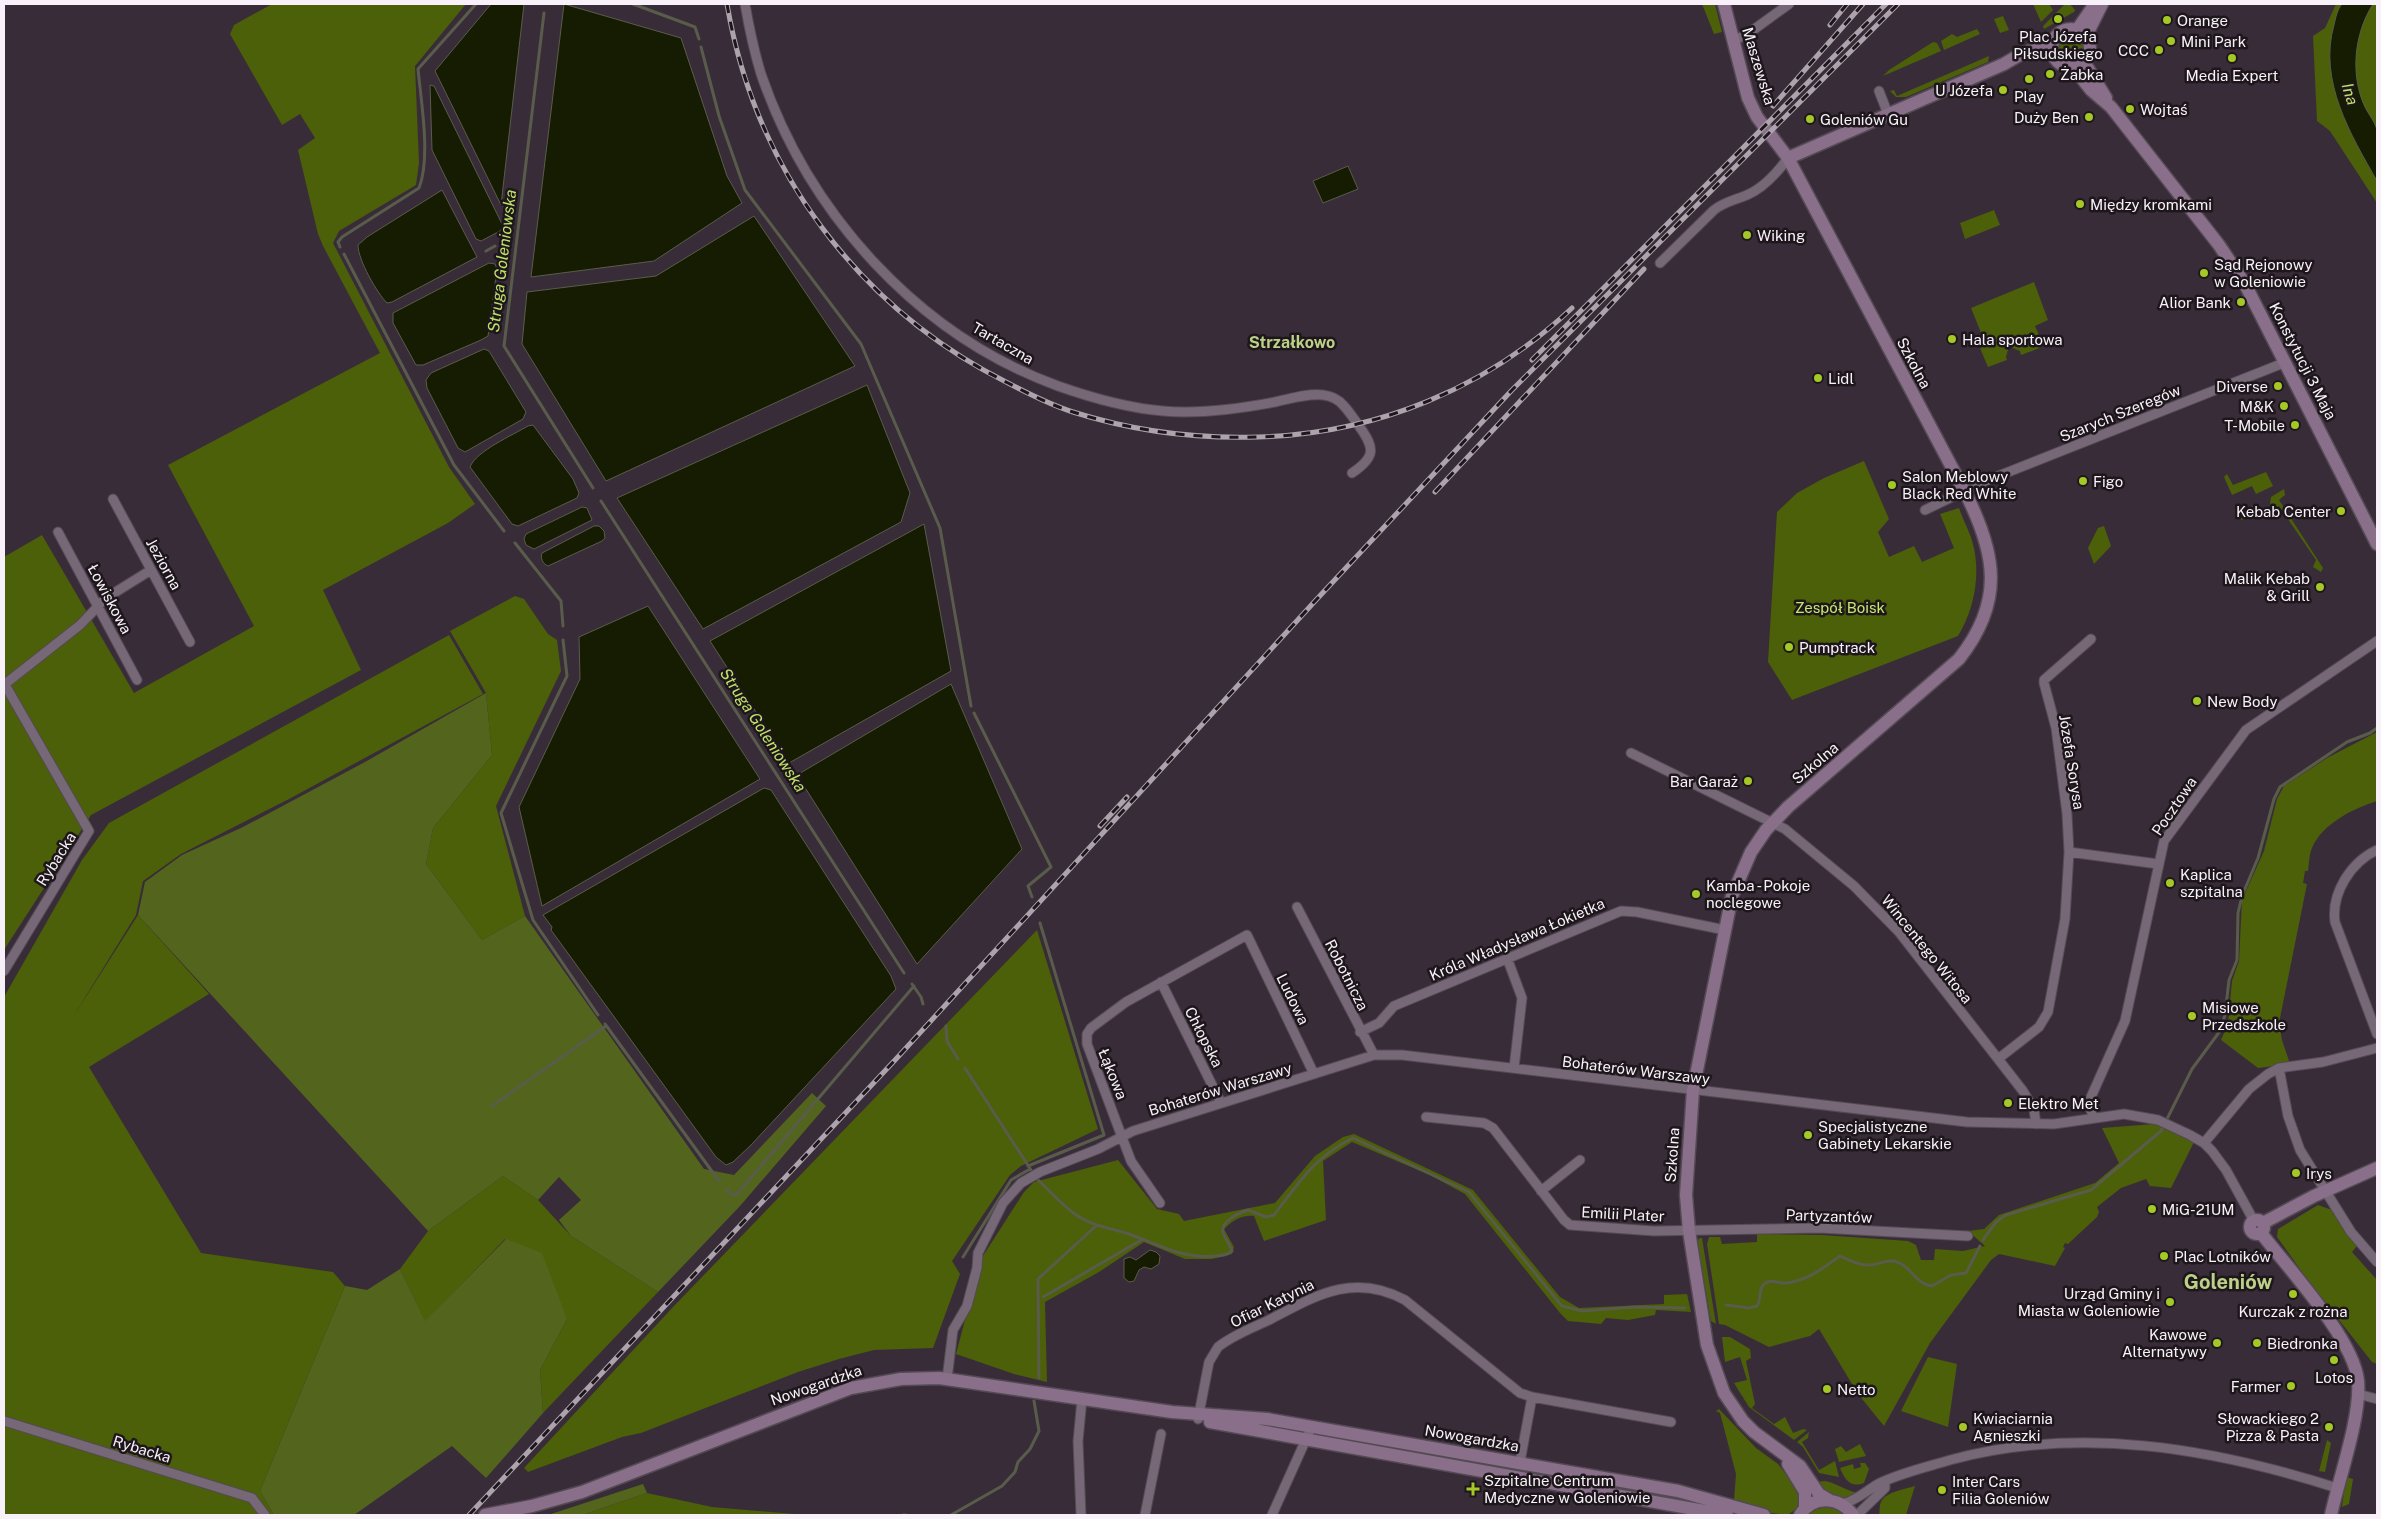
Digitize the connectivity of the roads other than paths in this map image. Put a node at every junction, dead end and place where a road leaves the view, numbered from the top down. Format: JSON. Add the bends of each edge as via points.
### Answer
{"nodes":[{"id":1,"x":745,"y":4,"type":"edge"},
{"id":2,"x":1724,"y":4,"type":"edge"},
{"id":3,"x":1789,"y":4,"type":"edge"},
{"id":4,"x":2095,"y":4,"type":"edge"},
{"id":5,"x":2102,"y":4,"type":"edge"},
{"id":6,"x":2081,"y":33,"type":"junction"},
{"id":7,"x":1733,"y":41,"type":"junction"},
{"id":8,"x":2053,"y":49,"type":"junction"},
{"id":9,"x":2079,"y":65,"type":"junction"},
{"id":10,"x":1879,"y":90,"type":"dead end"},
{"id":11,"x":1888,"y":114,"type":"junction"},
{"id":12,"x":1788,"y":158,"type":"junction"},
{"id":13,"x":1660,"y":263,"type":"dead end"},
{"id":14,"x":2286,"y":362,"type":"junction"},
{"id":15,"x":1352,"y":473,"type":"dead end"},
{"id":16,"x":1965,"y":492,"type":"junction"},
{"id":17,"x":113,"y":499,"type":"dead end"},
{"id":18,"x":1925,"y":510,"type":"dead end"},
{"id":19,"x":58,"y":532,"type":"dead end"},
{"id":20,"x":2375,"y":535,"type":"edge"},
{"id":21,"x":151,"y":570,"type":"junction"},
{"id":22,"x":99,"y":608,"type":"junction"},
{"id":23,"x":2091,"y":639,"type":"dead end"},
{"id":24,"x":2377,"y":641,"type":"edge"},
{"id":25,"x":190,"y":642,"type":"dead end"},
{"id":26,"x":137,"y":680,"type":"dead end"},
{"id":27,"x":4,"y":684,"type":"edge"},
{"id":28,"x":1631,"y":753,"type":"dead end"},
{"id":29,"x":1772,"y":824,"type":"junction"},
{"id":30,"x":2377,"y":850,"type":"edge"},
{"id":31,"x":2069,"y":852,"type":"junction"},
{"id":32,"x":2158,"y":864,"type":"junction"},
{"id":33,"x":1297,"y":907,"type":"dead end"},
{"id":34,"x":1725,"y":930,"type":"junction"},
{"id":35,"x":1507,"y":958,"type":"junction"},
{"id":36,"x":4,"y":971,"type":"edge"},
{"id":37,"x":1161,"y":982,"type":"junction"},
{"id":38,"x":1360,"y":1032,"type":"junction"},
{"id":39,"x":2377,"y":1034,"type":"edge"},
{"id":40,"x":2377,"y":1048,"type":"edge"},
{"id":41,"x":1374,"y":1056,"type":"junction"},
{"id":42,"x":1998,"y":1059,"type":"junction"},
{"id":43,"x":1514,"y":1068,"type":"junction"},
{"id":44,"x":2279,"y":1068,"type":"junction"},
{"id":45,"x":1314,"y":1074,"type":"junction"},
{"id":46,"x":1694,"y":1090,"type":"junction"},
{"id":47,"x":1221,"y":1103,"type":"junction"},
{"id":48,"x":1426,"y":1117,"type":"dead end"},
{"id":49,"x":2093,"y":1118,"type":"junction"},
{"id":50,"x":2036,"y":1124,"type":"junction"},
{"id":51,"x":1123,"y":1135,"type":"junction"},
{"id":52,"x":2204,"y":1143,"type":"junction"},
{"id":53,"x":1580,"y":1160,"type":"dead end"},
{"id":54,"x":2377,"y":1168,"type":"edge"},
{"id":55,"x":1541,"y":1191,"type":"junction"},
{"id":56,"x":2326,"y":1191,"type":"junction"},
{"id":57,"x":1160,"y":1203,"type":"dead end"},
{"id":58,"x":2259,"y":1226,"type":"junction"},
{"id":59,"x":1689,"y":1231,"type":"junction"},
{"id":60,"x":1968,"y":1236,"type":"dead end"},
{"id":61,"x":2377,"y":1262,"type":"edge"},
{"id":62,"x":947,"y":1379,"type":"junction"},
{"id":63,"x":2358,"y":1394,"type":"junction"},
{"id":64,"x":1532,"y":1397,"type":"junction"},
{"id":65,"x":1082,"y":1399,"type":"junction"},
{"id":66,"x":2377,"y":1399,"type":"edge"},
{"id":67,"x":1199,"y":1416,"type":"junction"},
{"id":68,"x":4,"y":1421,"type":"edge"},
{"id":69,"x":1671,"y":1422,"type":"dead end"},
{"id":70,"x":1312,"y":1426,"type":"junction"},
{"id":71,"x":1161,"y":1434,"type":"dead end"},
{"id":72,"x":1307,"y":1439,"type":"junction"},
{"id":73,"x":1773,"y":1447,"type":"junction"},
{"id":74,"x":1520,"y":1462,"type":"junction"},
{"id":75,"x":1885,"y":1481,"type":"junction"},
{"id":76,"x":2337,"y":1488,"type":"junction"},
{"id":77,"x":1829,"y":1500,"type":"junction"},
{"id":78,"x":1842,"y":1504,"type":"junction"},
{"id":79,"x":1802,"y":1512,"type":"edge"},
{"id":80,"x":265,"y":1515,"type":"edge"},
{"id":81,"x":485,"y":1515,"type":"edge"},
{"id":82,"x":1081,"y":1515,"type":"edge"},
{"id":83,"x":1145,"y":1515,"type":"edge"},
{"id":84,"x":1272,"y":1515,"type":"edge"},
{"id":85,"x":1727,"y":1515,"type":"edge"},
{"id":86,"x":1764,"y":1515,"type":"edge"},
{"id":87,"x":1853,"y":1515,"type":"edge"},
{"id":88,"x":1857,"y":1515,"type":"edge"},
{"id":89,"x":2331,"y":1515,"type":"edge"}],
"edges":[{"from":1,"to":15,"type":"street","name":"Tartaczna","via":[[761,73],[802,164],[854,241],[912,300],[987,352],[1036,377],[1118,404],[1163,411],[1205,410],[1313,395],[1332,397],[1347,410],[1372,448],[1369,458]]},
{"from":2,"to":7,"type":"street","name":"Maszewska"},
{"from":3,"to":7,"type":"street"},
{"from":4,"to":6,"type":"street"},
{"from":5,"to":6,"type":"street"},
{"from":6,"to":8,"type":"street","via":[[2062,31]]},
{"from":6,"to":9,"type":"street","via":[[2090,49]]},
{"from":7,"to":12,"type":"street","name":"Maszewska","via":[[1752,106]]},
{"from":8,"to":9,"type":"street","via":[[2061,65]]},
{"from":8,"to":11,"type":"street","via":[[2004,64]]},
{"from":9,"to":14,"type":"street","name":"Konstytucji 3 Maja","via":[[2091,90],[2111,107],[2219,245],[2245,284]]},
{"from":10,"to":11,"type":"street"},
{"from":11,"to":12,"type":"street"},
{"from":12,"to":13,"type":"street","via":[[1771,178],[1749,195],[1723,203],[1714,210]]},
{"from":12,"to":16,"type":"street","name":"Szkolna"},
{"from":14,"to":16,"type":"street","name":"Szarych Szeregów","via":[[1983,482]]},
{"from":14,"to":20,"type":"street","name":"Konstytucji 3 Maja"},
{"from":16,"to":18,"type":"street","name":"Szarych Szeregów"},
{"from":16,"to":29,"type":"street","name":"Szkolna","via":[[1984,534],[1991,566],[1988,600],[1974,638],[1947,672],[1807,790]]},
{"from":17,"to":21,"type":"street","name":"Jeziorna"},
{"from":19,"to":22,"type":"street","name":"Łowiskowa"},
{"from":21,"to":22,"type":"street","via":[[106,598]]},
{"from":21,"to":25,"type":"street","name":"Jeziorna"},
{"from":22,"to":26,"type":"street","name":"Łowiskowa"},
{"from":22,"to":27,"type":"street"},
{"from":23,"to":31,"type":"street","name":"Józefa Sorysa","via":[[2044,680],[2056,728]]},
{"from":24,"to":32,"type":"street","name":"Pocztowa","via":[[2246,730],[2164,841]]},
{"from":27,"to":36,"type":"street","name":"Rybacka","via":[[90,831]]},
{"from":28,"to":29,"type":"street","name":"Wincentego Witosa"},
{"from":29,"to":34,"type":"street","name":"Szkolna","via":[[1744,866],[1732,896]]},
{"from":29,"to":42,"type":"street","name":"Wincentego Witosa","via":[[1788,831],[1879,909]]},
{"from":30,"to":39,"type":"street","via":[[2363,859],[2349,876],[2337,894],[2334,908],[2335,922]]},
{"from":31,"to":32,"type":"street"},
{"from":31,"to":42,"type":"street","name":"Józefa Sorysa","via":[[2065,919],[2048,1012],[2039,1027]]},
{"from":32,"to":49,"type":"street","name":"Pocztowa","via":[[2125,1021],[2091,1097]]},
{"from":33,"to":38,"type":"street","name":"Robotnicza"},
{"from":34,"to":35,"type":"street","name":"Króla Władysława Łokietka","via":[[1621,911]]},
{"from":34,"to":46,"type":"street","name":"Szkolna"},
{"from":35,"to":38,"type":"street","name":"Króla Władysława Łokietka","via":[[1394,1006],[1379,1023]]},
{"from":35,"to":43,"type":"street","via":[[1522,998]]},
{"from":37,"to":45,"type":"street","name":"Ludowa","via":[[1247,935]]},
{"from":37,"to":47,"type":"street","name":"Chłopska"},
{"from":37,"to":51,"type":"street","name":"Łąkowa","via":[[1097,1022],[1087,1034],[1087,1044]]},
{"from":38,"to":41,"type":"street","name":"Robotnicza"},
{"from":40,"to":44,"type":"street","via":[[2323,1062]]},
{"from":41,"to":43,"type":"street","name":"Bohaterów Warszawy","via":[[1402,1055]]},
{"from":41,"to":45,"type":"street","name":"Bohaterów Warszawy"},
{"from":42,"to":50,"type":"street","name":"Wincentego Witosa","via":[[2030,1102]]},
{"from":43,"to":46,"type":"street","name":"Bohaterów Warszawy"},
{"from":44,"to":52,"type":"street","via":[[2254,1084]]},
{"from":44,"to":56,"type":"street","via":[[2288,1116],[2300,1150]]},
{"from":45,"to":47,"type":"street","name":"Bohaterów Warszawy"},
{"from":46,"to":50,"type":"street","name":"Bohaterów Warszawy","via":[[1966,1122]]},
{"from":46,"to":59,"type":"street","name":"Szkolna","via":[[1686,1195]]},
{"from":47,"to":51,"type":"street","name":"Bohaterów Warszawy"},
{"from":48,"to":55,"type":"street","name":"Emilii Plater","via":[[1489,1125]]},
{"from":49,"to":50,"type":"street","name":"Bohaterów Warszawy","via":[[2070,1123]]},
{"from":49,"to":52,"type":"street","name":"Bohaterów Warszawy","via":[[2124,1114],[2158,1120]]},
{"from":51,"to":57,"type":"street","name":"Łąkowa","via":[[1131,1161]]},
{"from":51,"to":62,"type":"street","name":"Bohaterów Warszawy","via":[[1098,1149],[1040,1172],[1021,1183],[1003,1203],[978,1253],[967,1306],[953,1330]]},
{"from":52,"to":58,"type":"street","via":[[2220,1162]]},
{"from":53,"to":55,"type":"street"},
{"from":54,"to":56,"type":"street"},
{"from":55,"to":59,"type":"street","name":"Emilii Plater","via":[[1570,1224]]},
{"from":56,"to":58,"type":"street"},
{"from":56,"to":61,"type":"street","via":[[2351,1232]]},
{"from":58,"to":63,"type":"street","via":[[2347,1346],[2354,1362]]},
{"from":59,"to":60,"type":"street","name":"Partyzantów","via":[[1820,1228]]},
{"from":59,"to":73,"type":"street","name":"Szkolna","via":[[1707,1345],[1715,1372],[1734,1410]]},
{"from":62,"to":65,"type":"street","name":"Nowogardzka"},
{"from":62,"to":81,"type":"street","name":"Nowogardzka","via":[[901,1379],[851,1388],[582,1492]]},
{"from":63,"to":66,"type":"street"},
{"from":63,"to":76,"type":"street"},
{"from":64,"to":67,"type":"street","name":"Ofiar Katynia","via":[[1511,1386],[1405,1300],[1383,1291],[1352,1287],[1322,1293],[1218,1347],[1209,1362]]},
{"from":64,"to":69,"type":"street","name":"Ofiar Katynia"},
{"from":64,"to":74,"type":"street"},
{"from":65,"to":67,"type":"street","name":"Nowogardzka"},
{"from":65,"to":82,"type":"street","via":[[1078,1442]]},
{"from":67,"to":70,"type":"street","name":"Nowogardzka","via":[[1241,1416]]},
{"from":67,"to":72,"type":"street","name":"Nowogardzka"},
{"from":68,"to":80,"type":"street","name":"Rybacka","via":[[252,1498]]},
{"from":70,"to":72,"type":"street"},
{"from":70,"to":74,"type":"street","name":"Nowogardzka"},
{"from":71,"to":83,"type":"street"},
{"from":72,"to":84,"type":"street"},
{"from":72,"to":85,"type":"street","name":"Nowogardzka"},
{"from":73,"to":77,"type":"street","name":"Szkolna","via":[[1800,1466],[1819,1494]]},
{"from":73,"to":79,"type":"street","name":"Szkolna","via":[[1803,1487],[1807,1501]]},
{"from":74,"to":86,"type":"street","name":"Nowogardzka","via":[[1678,1491]]},
{"from":75,"to":76,"type":"street","via":[[1952,1460],[2008,1448],[2079,1442],[2199,1453]]},
{"from":75,"to":78,"type":"street"},
{"from":75,"to":88,"type":"street","via":[[1885,1488]]},
{"from":76,"to":89,"type":"street"},
{"from":77,"to":78,"type":"street"},
{"from":77,"to":79,"type":"street","via":[[1812,1503]]},
{"from":78,"to":87,"type":"street"}]}
